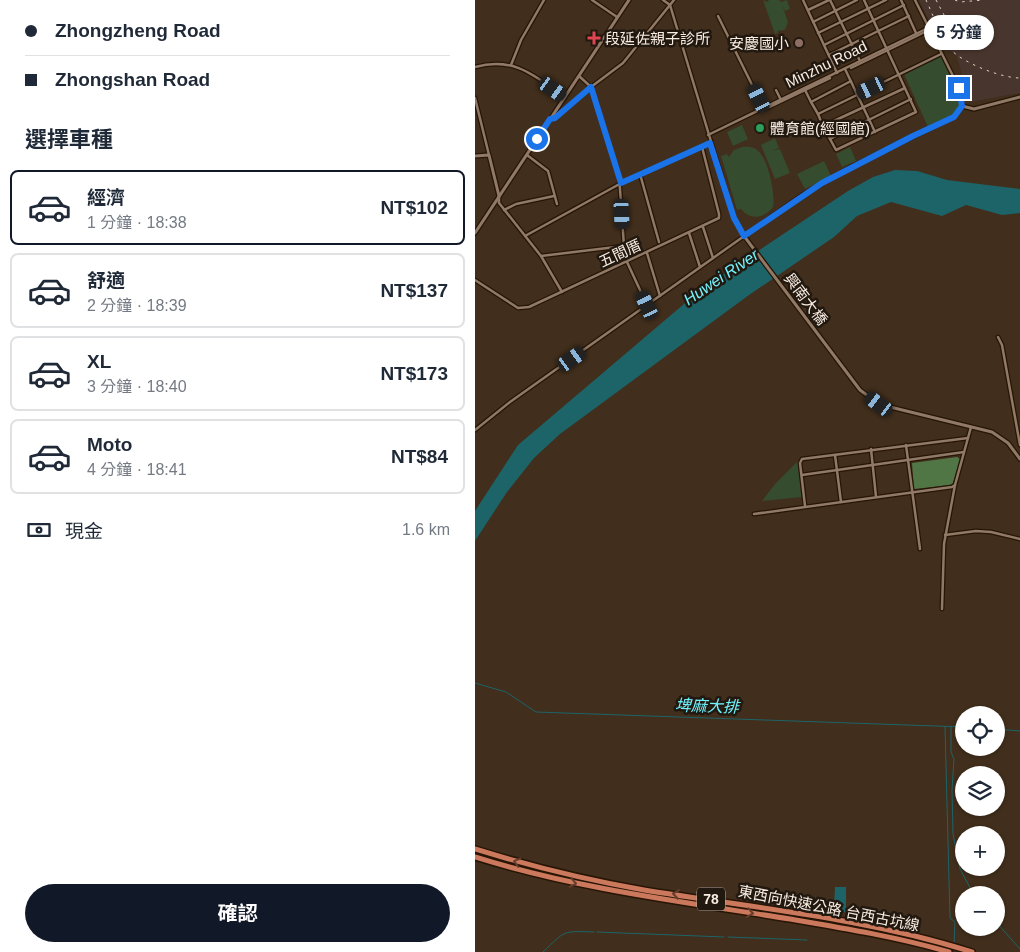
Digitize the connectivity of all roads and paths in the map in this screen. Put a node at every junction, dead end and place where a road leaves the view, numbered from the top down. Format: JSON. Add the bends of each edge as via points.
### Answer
{"nodes":[{"id":1,"x":544,"y":0,"type":"edge"},
{"id":2,"x":591,"y":0,"type":"edge"},
{"id":3,"x":629,"y":0,"type":"edge"},
{"id":4,"x":663,"y":0,"type":"edge"},
{"id":5,"x":674,"y":0,"type":"edge"},
{"id":6,"x":803,"y":0,"type":"edge"},
{"id":7,"x":830,"y":0,"type":"edge"},
{"id":8,"x":857,"y":0,"type":"edge"},
{"id":9,"x":864,"y":0,"type":"edge"},
{"id":10,"x":886,"y":0,"type":"edge"},
{"id":11,"x":901,"y":0,"type":"edge"},
{"id":12,"x":915,"y":0,"type":"edge"},
{"id":13,"x":670,"y":5,"type":"junction"},
{"id":14,"x":903,"y":5,"type":"junction"},
{"id":15,"x":868,"y":9,"type":"junction"},
{"id":16,"x":808,"y":10,"type":"junction"},
{"id":17,"x":836,"y":10,"type":"junction"},
{"id":18,"x":718,"y":16,"type":"dead end"},
{"id":19,"x":909,"y":16,"type":"junction"},
{"id":20,"x":617,"y":18,"type":"junction"},
{"id":21,"x":873,"y":20,"type":"junction"},
{"id":22,"x":813,"y":22,"type":"junction"},
{"id":23,"x":841,"y":22,"type":"junction"},
{"id":24,"x":929,"y":29,"type":"junction"},
{"id":25,"x":879,"y":31,"type":"junction"},
{"id":26,"x":818,"y":33,"type":"junction"},
{"id":27,"x":847,"y":33,"type":"junction"},
{"id":28,"x":917,"y":35,"type":"junction"},
{"id":29,"x":852,"y":43,"type":"junction"},
{"id":30,"x":824,"y":45,"type":"junction"},
{"id":31,"x":886,"y":49,"type":"junction"},
{"id":32,"x":941,"y":54,"type":"junction"},
{"id":33,"x":829,"y":55,"type":"junction"},
{"id":34,"x":860,"y":61,"type":"junction"},
{"id":35,"x":511,"y":65,"type":"junction"},
{"id":36,"x":475,"y":67,"type":"edge"},
{"id":37,"x":846,"y":69,"type":"junction"},
{"id":38,"x":837,"y":73,"type":"junction"},
{"id":39,"x":898,"y":75,"type":"junction"},
{"id":40,"x":579,"y":76,"type":"junction"},
{"id":41,"x":851,"y":81,"type":"junction"},
{"id":42,"x":591,"y":87,"type":"junction"},
{"id":43,"x":905,"y":88,"type":"junction"},
{"id":44,"x":804,"y":89,"type":"junction"},
{"id":45,"x":776,"y":90,"type":"dead end"},
{"id":46,"x":858,"y":95,"type":"junction"},
{"id":47,"x":565,"y":97,"type":"junction"},
{"id":48,"x":1020,"y":97,"type":"edge"},
{"id":49,"x":475,"y":98,"type":"edge"},
{"id":50,"x":911,"y":99,"type":"junction"},
{"id":51,"x":781,"y":100,"type":"junction"},
{"id":52,"x":811,"y":102,"type":"junction"},
{"id":53,"x":962,"y":106,"type":"junction"},
{"id":54,"x":864,"y":108,"type":"junction"},
{"id":55,"x":764,"y":109,"type":"junction"},
{"id":56,"x":818,"y":114,"type":"junction"},
{"id":57,"x":550,"y":119,"type":"junction"},
{"id":58,"x":870,"y":121,"type":"junction"},
{"id":59,"x":823,"y":126,"type":"junction"},
{"id":60,"x":875,"y":132,"type":"junction"},
{"id":61,"x":708,"y":135,"type":"junction"},
{"id":62,"x":830,"y":139,"type":"junction"},
{"id":63,"x":710,"y":143,"type":"junction"},
{"id":64,"x":702,"y":147,"type":"junction"},
{"id":65,"x":489,"y":155,"type":"junction"},
{"id":66,"x":527,"y":155,"type":"junction"},
{"id":67,"x":475,"y":156,"type":"edge"},
{"id":68,"x":640,"y":174,"type":"junction"},
{"id":69,"x":621,"y":183,"type":"junction"},
{"id":70,"x":499,"y":196,"type":"junction"},
{"id":71,"x":554,"y":196,"type":"junction"},
{"id":72,"x":557,"y":204,"type":"dead end"},
{"id":73,"x":505,"y":210,"type":"junction"},
{"id":74,"x":703,"y":227,"type":"junction"},
{"id":75,"x":475,"y":233,"type":"edge"},
{"id":76,"x":689,"y":233,"type":"junction"},
{"id":77,"x":525,"y":236,"type":"junction"},
{"id":78,"x":744,"y":236,"type":"junction"},
{"id":79,"x":659,"y":242,"type":"dead end"},
{"id":80,"x":624,"y":246,"type":"junction"},
{"id":81,"x":647,"y":253,"type":"junction"},
{"id":82,"x":541,"y":256,"type":"junction"},
{"id":83,"x":713,"y":258,"type":"junction"},
{"id":84,"x":627,"y":262,"type":"junction"},
{"id":85,"x":700,"y":267,"type":"junction"},
{"id":86,"x":475,"y":280,"type":"edge"},
{"id":87,"x":561,"y":292,"type":"junction"},
{"id":88,"x":660,"y":296,"type":"junction"},
{"id":89,"x":647,"y":305,"type":"junction"},
{"id":90,"x":998,"y":337,"type":"dead end"},
{"id":91,"x":971,"y":428,"type":"junction"},
{"id":92,"x":475,"y":430,"type":"edge"},
{"id":93,"x":968,"y":438,"type":"junction"},
{"id":94,"x":906,"y":445,"type":"junction"},
{"id":95,"x":1020,"y":445,"type":"edge"},
{"id":96,"x":871,"y":449,"type":"junction"},
{"id":97,"x":964,"y":452,"type":"junction"},
{"id":98,"x":835,"y":454,"type":"junction"},
{"id":99,"x":1020,"y":459,"type":"edge"},
{"id":100,"x":909,"y":461,"type":"junction"},
{"id":101,"x":873,"y":465,"type":"junction"},
{"id":102,"x":837,"y":470,"type":"junction"},
{"id":103,"x":801,"y":475,"type":"junction"},
{"id":104,"x":955,"y":485,"type":"junction"},
{"id":105,"x":912,"y":492,"type":"junction"},
{"id":106,"x":877,"y":497,"type":"junction"},
{"id":107,"x":841,"y":502,"type":"junction"},
{"id":108,"x":805,"y":506,"type":"junction"},
{"id":109,"x":754,"y":514,"type":"dead end"},
{"id":110,"x":945,"y":535,"type":"junction"},
{"id":111,"x":1020,"y":539,"type":"edge"},
{"id":112,"x":920,"y":549,"type":"dead end"},
{"id":113,"x":942,"y":609,"type":"dead end"},
{"id":114,"x":475,"y":849,"type":"edge"},
{"id":115,"x":475,"y":857,"type":"edge"},
{"id":116,"x":947,"y":952,"type":"edge"},
{"id":117,"x":972,"y":952,"type":"edge"}],
"edges":[{"from":1,"to":35,"type":"street"},
{"from":2,"to":20,"type":"street"},
{"from":3,"to":20,"type":"street"},
{"from":4,"to":13,"type":"street"},
{"from":5,"to":13,"type":"street"},
{"from":6,"to":16,"type":"street"},
{"from":7,"to":16,"type":"street"},
{"from":7,"to":17,"type":"street"},
{"from":8,"to":17,"type":"street"},
{"from":9,"to":15,"type":"street"},
{"from":10,"to":15,"type":"street"},
{"from":11,"to":14,"type":"street"},
{"from":12,"to":24,"type":"street"},
{"from":13,"to":42,"type":"street","via":[[628,58]]},
{"from":13,"to":61,"type":"street"},
{"from":14,"to":19,"type":"street"},
{"from":14,"to":21,"type":"street"},
{"from":15,"to":21,"type":"street"},
{"from":15,"to":23,"type":"street"},
{"from":16,"to":22,"type":"street"},
{"from":17,"to":22,"type":"street"},
{"from":17,"to":23,"type":"street"},
{"from":18,"to":55,"type":"street"},
{"from":19,"to":25,"type":"street"},
{"from":19,"to":28,"type":"street"},
{"from":20,"to":40,"type":"street"},
{"from":21,"to":25,"type":"street"},
{"from":21,"to":27,"type":"street"},
{"from":22,"to":26,"type":"street"},
{"from":23,"to":26,"type":"street"},
{"from":23,"to":27,"type":"street"},
{"from":24,"to":28,"type":"street","name":"Minzhu Road"},
{"from":24,"to":32,"type":"street"},
{"from":25,"to":29,"type":"street"},
{"from":25,"to":31,"type":"street"},
{"from":26,"to":30,"type":"street"},
{"from":27,"to":29,"type":"street"},
{"from":27,"to":30,"type":"street"},
{"from":28,"to":31,"type":"street","name":"Minzhu Road"},
{"from":29,"to":33,"type":"street"},
{"from":29,"to":34,"type":"street"},
{"from":30,"to":33,"type":"street"},
{"from":31,"to":34,"type":"street","name":"Minzhu Road"},
{"from":31,"to":37,"type":"street"},
{"from":31,"to":39,"type":"street"},
{"from":32,"to":39,"type":"street"},
{"from":32,"to":53,"type":"street","via":[[959,88]]},
{"from":33,"to":38,"type":"street"},
{"from":34,"to":37,"type":"street","name":"Minzhu Road"},
{"from":35,"to":36,"type":"street"},
{"from":35,"to":47,"type":"street","via":[[532,74]]},
{"from":37,"to":38,"type":"street","name":"Minzhu Road"},
{"from":37,"to":41,"type":"street"},
{"from":37,"to":44,"type":"street"},
{"from":38,"to":44,"type":"street","name":"Minzhu Road"},
{"from":39,"to":43,"type":"street"},
{"from":39,"to":46,"type":"street"},
{"from":40,"to":42,"type":"street"},
{"from":40,"to":47,"type":"street"},
{"from":41,"to":46,"type":"street"},
{"from":41,"to":52,"type":"street"},
{"from":42,"to":57,"type":"street"},
{"from":42,"to":69,"type":"street"},
{"from":43,"to":50,"type":"street"},
{"from":43,"to":54,"type":"street"},
{"from":44,"to":51,"type":"street","name":"Minzhu Road"},
{"from":44,"to":52,"type":"street"},
{"from":45,"to":51,"type":"street"},
{"from":46,"to":54,"type":"street"},
{"from":46,"to":56,"type":"street"},
{"from":47,"to":57,"type":"street"},
{"from":48,"to":53,"type":"street","via":[[974,109]]},
{"from":49,"to":65,"type":"street"},
{"from":50,"to":58,"type":"street"},
{"from":50,"to":60,"type":"street","via":[[916,112]]},
{"from":51,"to":55,"type":"street","name":"Minzhu Road"},
{"from":52,"to":56,"type":"street"},
{"from":53,"to":78,"type":"street","via":[[954,117],[822,183]]},
{"from":54,"to":58,"type":"street"},
{"from":54,"to":59,"type":"street"},
{"from":55,"to":61,"type":"street","name":"Minzhu Road"},
{"from":56,"to":59,"type":"street"},
{"from":57,"to":66,"type":"street"},
{"from":58,"to":60,"type":"street"},
{"from":58,"to":62,"type":"street"},
{"from":59,"to":62,"type":"street"},
{"from":60,"to":62,"type":"street","via":[[836,150]]},
{"from":61,"to":63,"type":"street"},
{"from":63,"to":64,"type":"street"},
{"from":63,"to":78,"type":"street","via":[[734,218]]},
{"from":64,"to":68,"type":"street"},
{"from":64,"to":74,"type":"street","via":[[719,214],[719,218]]},
{"from":65,"to":67,"type":"street"},
{"from":65,"to":70,"type":"street"},
{"from":66,"to":70,"type":"street"},
{"from":66,"to":71,"type":"street","via":[[548,171]]},
{"from":68,"to":69,"type":"street"},
{"from":68,"to":79,"type":"street"},
{"from":69,"to":77,"type":"street"},
{"from":69,"to":80,"type":"street"},
{"from":70,"to":73,"type":"street","via":[[499,203]]},
{"from":70,"to":75,"type":"street"},
{"from":71,"to":72,"type":"street"},
{"from":71,"to":73,"type":"street","via":[[516,204]]},
{"from":73,"to":77,"type":"street"},
{"from":74,"to":76,"type":"street","name":"五間厝"},
{"from":74,"to":83,"type":"street"},
{"from":76,"to":81,"type":"street","name":"五間厝"},
{"from":76,"to":85,"type":"street"},
{"from":77,"to":82,"type":"street"},
{"from":78,"to":83,"type":"street"},
{"from":78,"to":91,"type":"street","name":"興南大橋","via":[[860,390],[879,404]]},
{"from":80,"to":82,"type":"street"},
{"from":80,"to":84,"type":"street"},
{"from":81,"to":84,"type":"street","name":"五間厝"},
{"from":81,"to":88,"type":"street"},
{"from":82,"to":87,"type":"street"},
{"from":83,"to":85,"type":"street"},
{"from":84,"to":87,"type":"street","name":"五間厝"},
{"from":84,"to":89,"type":"street"},
{"from":85,"to":88,"type":"street"},
{"from":86,"to":87,"type":"street","name":"五間厝","via":[[522,308],[534,306]]},
{"from":88,"to":89,"type":"street"},
{"from":89,"to":92,"type":"street"},
{"from":90,"to":95,"type":"street"},
{"from":91,"to":93,"type":"street"},
{"from":91,"to":99,"type":"street","name":"興南大橋","via":[[992,432],[1002,438]]},
{"from":93,"to":94,"type":"street"},
{"from":93,"to":97,"type":"street"},
{"from":94,"to":96,"type":"street"},
{"from":94,"to":100,"type":"street"},
{"from":96,"to":98,"type":"street"},
{"from":96,"to":101,"type":"street"},
{"from":97,"to":100,"type":"street"},
{"from":97,"to":104,"type":"street"},
{"from":98,"to":102,"type":"street"},
{"from":98,"to":103,"type":"street","via":[[802,459]]},
{"from":100,"to":101,"type":"street"},
{"from":100,"to":105,"type":"street"},
{"from":101,"to":102,"type":"street"},
{"from":101,"to":106,"type":"street"},
{"from":102,"to":103,"type":"street"},
{"from":102,"to":107,"type":"street"},
{"from":103,"to":108,"type":"street"},
{"from":104,"to":105,"type":"street"},
{"from":104,"to":110,"type":"street"},
{"from":105,"to":106,"type":"street"},
{"from":105,"to":112,"type":"street"},
{"from":106,"to":107,"type":"street"},
{"from":107,"to":108,"type":"street"},
{"from":108,"to":109,"type":"street"},
{"from":110,"to":111,"type":"street","via":[[976,531]]},
{"from":110,"to":113,"type":"street"},
{"from":117,"to":114,"type":"highway","name":"東西向快速公路 台西古坑線","number":"78","one_way":true,"via":[[845,921],[596,880]]},
{"from":115,"to":116,"type":"highway","name":"東西向快速公路 台西古坑線","number":"78","one_way":true,"via":[[567,882],[822,924]]}]}
